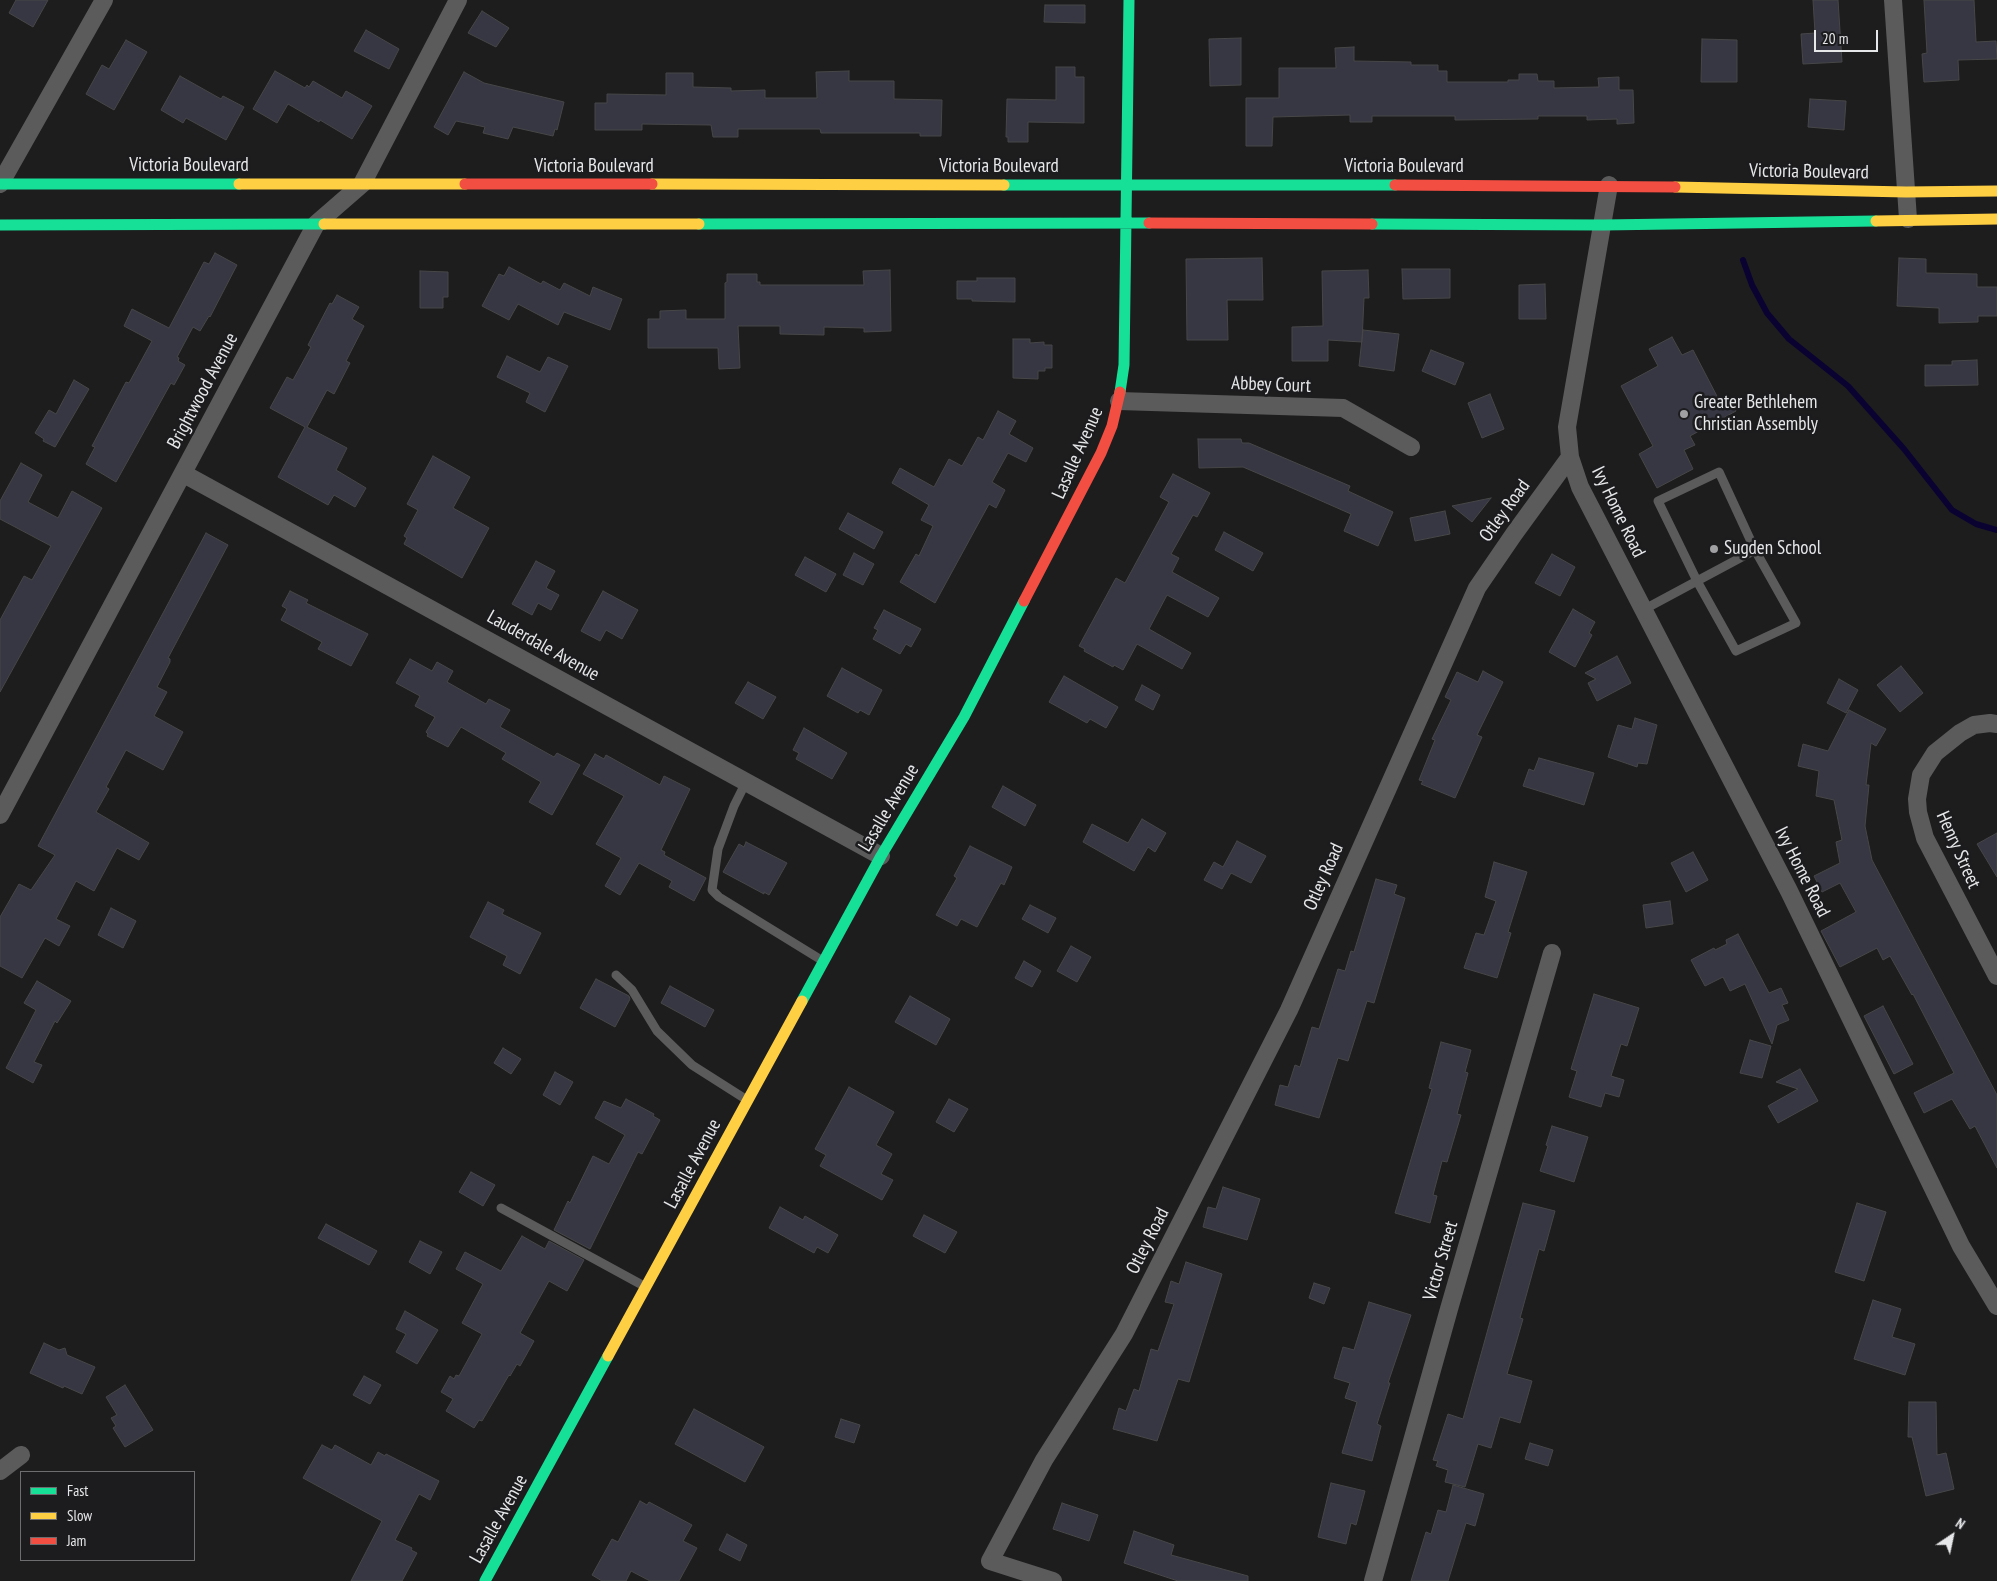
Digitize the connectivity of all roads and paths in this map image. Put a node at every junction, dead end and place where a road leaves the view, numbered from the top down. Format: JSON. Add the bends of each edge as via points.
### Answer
{"nodes":[{"id":1,"x":104,"y":0,"type":"edge"},
{"id":2,"x":458,"y":0,"type":"edge"},
{"id":3,"x":1129,"y":0,"type":"edge"},
{"id":4,"x":1893,"y":0,"type":"edge"},
{"id":5,"x":0,"y":184,"type":"edge"},
{"id":6,"x":362,"y":184,"type":"junction"},
{"id":7,"x":1125,"y":184,"type":"junction"},
{"id":8,"x":1609,"y":185,"type":"junction"},
{"id":9,"x":1997,"y":191,"type":"edge"},
{"id":10,"x":1906,"y":192,"type":"junction"},
{"id":11,"x":1908,"y":219,"type":"junction"},
{"id":12,"x":1997,"y":219,"type":"edge"},
{"id":13,"x":1125,"y":223,"type":"junction"},
{"id":14,"x":316,"y":224,"type":"junction"},
{"id":15,"x":0,"y":225,"type":"edge"},
{"id":16,"x":1603,"y":225,"type":"junction"},
{"id":17,"x":1119,"y":401,"type":"junction"},
{"id":18,"x":1412,"y":447,"type":"dead end"},
{"id":19,"x":1570,"y":456,"type":"junction"},
{"id":20,"x":184,"y":474,"type":"junction"},
{"id":21,"x":1755,"y":550,"type":"junction"},
{"id":22,"x":1697,"y":581,"type":"junction"},
{"id":23,"x":1644,"y":610,"type":"junction"},
{"id":24,"x":1997,"y":724,"type":"edge"},
{"id":25,"x":746,"y":782,"type":"junction"},
{"id":26,"x":0,"y":815,"type":"edge"},
{"id":27,"x":881,"y":856,"type":"junction"},
{"id":28,"x":1552,"y":952,"type":"dead end"},
{"id":29,"x":823,"y":961,"type":"junction"},
{"id":30,"x":616,"y":974,"type":"dead end"},
{"id":31,"x":1997,"y":976,"type":"edge"},
{"id":32,"x":748,"y":1100,"type":"junction"},
{"id":33,"x":501,"y":1208,"type":"dead end"},
{"id":34,"x":647,"y":1287,"type":"junction"},
{"id":35,"x":1997,"y":1306,"type":"edge"},
{"id":36,"x":22,"y":1455,"type":"dead end"},
{"id":37,"x":0,"y":1471,"type":"edge"},
{"id":38,"x":485,"y":1581,"type":"edge"},
{"id":39,"x":1052,"y":1581,"type":"edge"},
{"id":40,"x":1373,"y":1581,"type":"edge"}],
"edges":[{"from":1,"to":5,"type":"street"},
{"from":2,"to":6,"type":"street","name":"Brightwood Avenue"},
{"from":3,"to":7,"type":"main road","name":"Lasalle Avenue"},
{"from":4,"to":10,"type":"street"},
{"from":5,"to":6,"type":"main road","name":"Victoria Boulevard"},
{"from":6,"to":7,"type":"main road","name":"Victoria Boulevard"},
{"from":6,"to":14,"type":"street","name":"Brightwood Avenue"},
{"from":7,"to":8,"type":"main road","name":"Victoria Boulevard"},
{"from":7,"to":13,"type":"main road","name":"Lasalle Avenue"},
{"from":8,"to":10,"type":"main road","name":"Victoria Boulevard"},
{"from":8,"to":16,"type":"street"},
{"from":9,"to":10,"type":"main road","name":"Victoria Boulevard"},
{"from":10,"to":11,"type":"street"},
{"from":11,"to":12,"type":"main road"},
{"from":11,"to":16,"type":"main road"},
{"from":13,"to":14,"type":"main road"},
{"from":13,"to":16,"type":"main road"},
{"from":13,"to":17,"type":"main road","name":"Lasalle Avenue","via":[[1124,365]]},
{"from":14,"to":15,"type":"main road"},
{"from":14,"to":20,"type":"street","name":"Brightwood Avenue"},
{"from":16,"to":19,"type":"street","via":[[1567,427]]},
{"from":17,"to":18,"type":"street","name":"Abbey Court","via":[[1343,408]]},
{"from":17,"to":27,"type":"main road","name":"Lasalle Avenue","via":[[1101,453],[973,700]]},
{"from":19,"to":23,"type":"street","name":"Ivy Home Road","via":[[1580,487]]},
{"from":19,"to":39,"type":"street","name":"Otley Road","via":[[1477,588],[1284,1019],[1124,1334],[1044,1460],[990,1561]]},
{"from":20,"to":25,"type":"street","name":"Lauderdale Avenue"},
{"from":20,"to":26,"type":"street","name":"Brightwood Avenue"},
{"from":21,"to":22,"type":"lane"},
{"from":21,"to":22,"type":"lane","via":[[1796,623],[1736,651]]},
{"from":21,"to":22,"type":"lane","via":[[1719,472],[1658,501]]},
{"from":22,"to":23,"type":"lane"},
{"from":23,"to":35,"type":"street","name":"Ivy Home Road","via":[[1788,891],[1961,1246]]},
{"from":24,"to":31,"type":"street","name":"Henry Street","via":[[1974,725],[1936,753],[1921,775],[1917,799],[1925,838]]},
{"from":25,"to":27,"type":"street","name":"Lauderdale Avenue"},
{"from":25,"to":29,"type":"lane","via":[[718,849],[712,890]]},
{"from":27,"to":29,"type":"main road","name":"Lasalle Avenue"},
{"from":28,"to":40,"type":"street","name":"Victor Street"},
{"from":29,"to":32,"type":"main road","name":"Lasalle Avenue"},
{"from":30,"to":32,"type":"lane","via":[[632,990],[657,1031],[685,1059]]},
{"from":32,"to":34,"type":"main road","name":"Lasalle Avenue"},
{"from":33,"to":34,"type":"lane"},
{"from":34,"to":38,"type":"main road","name":"Lasalle Avenue"},
{"from":36,"to":37,"type":"street"}]}
